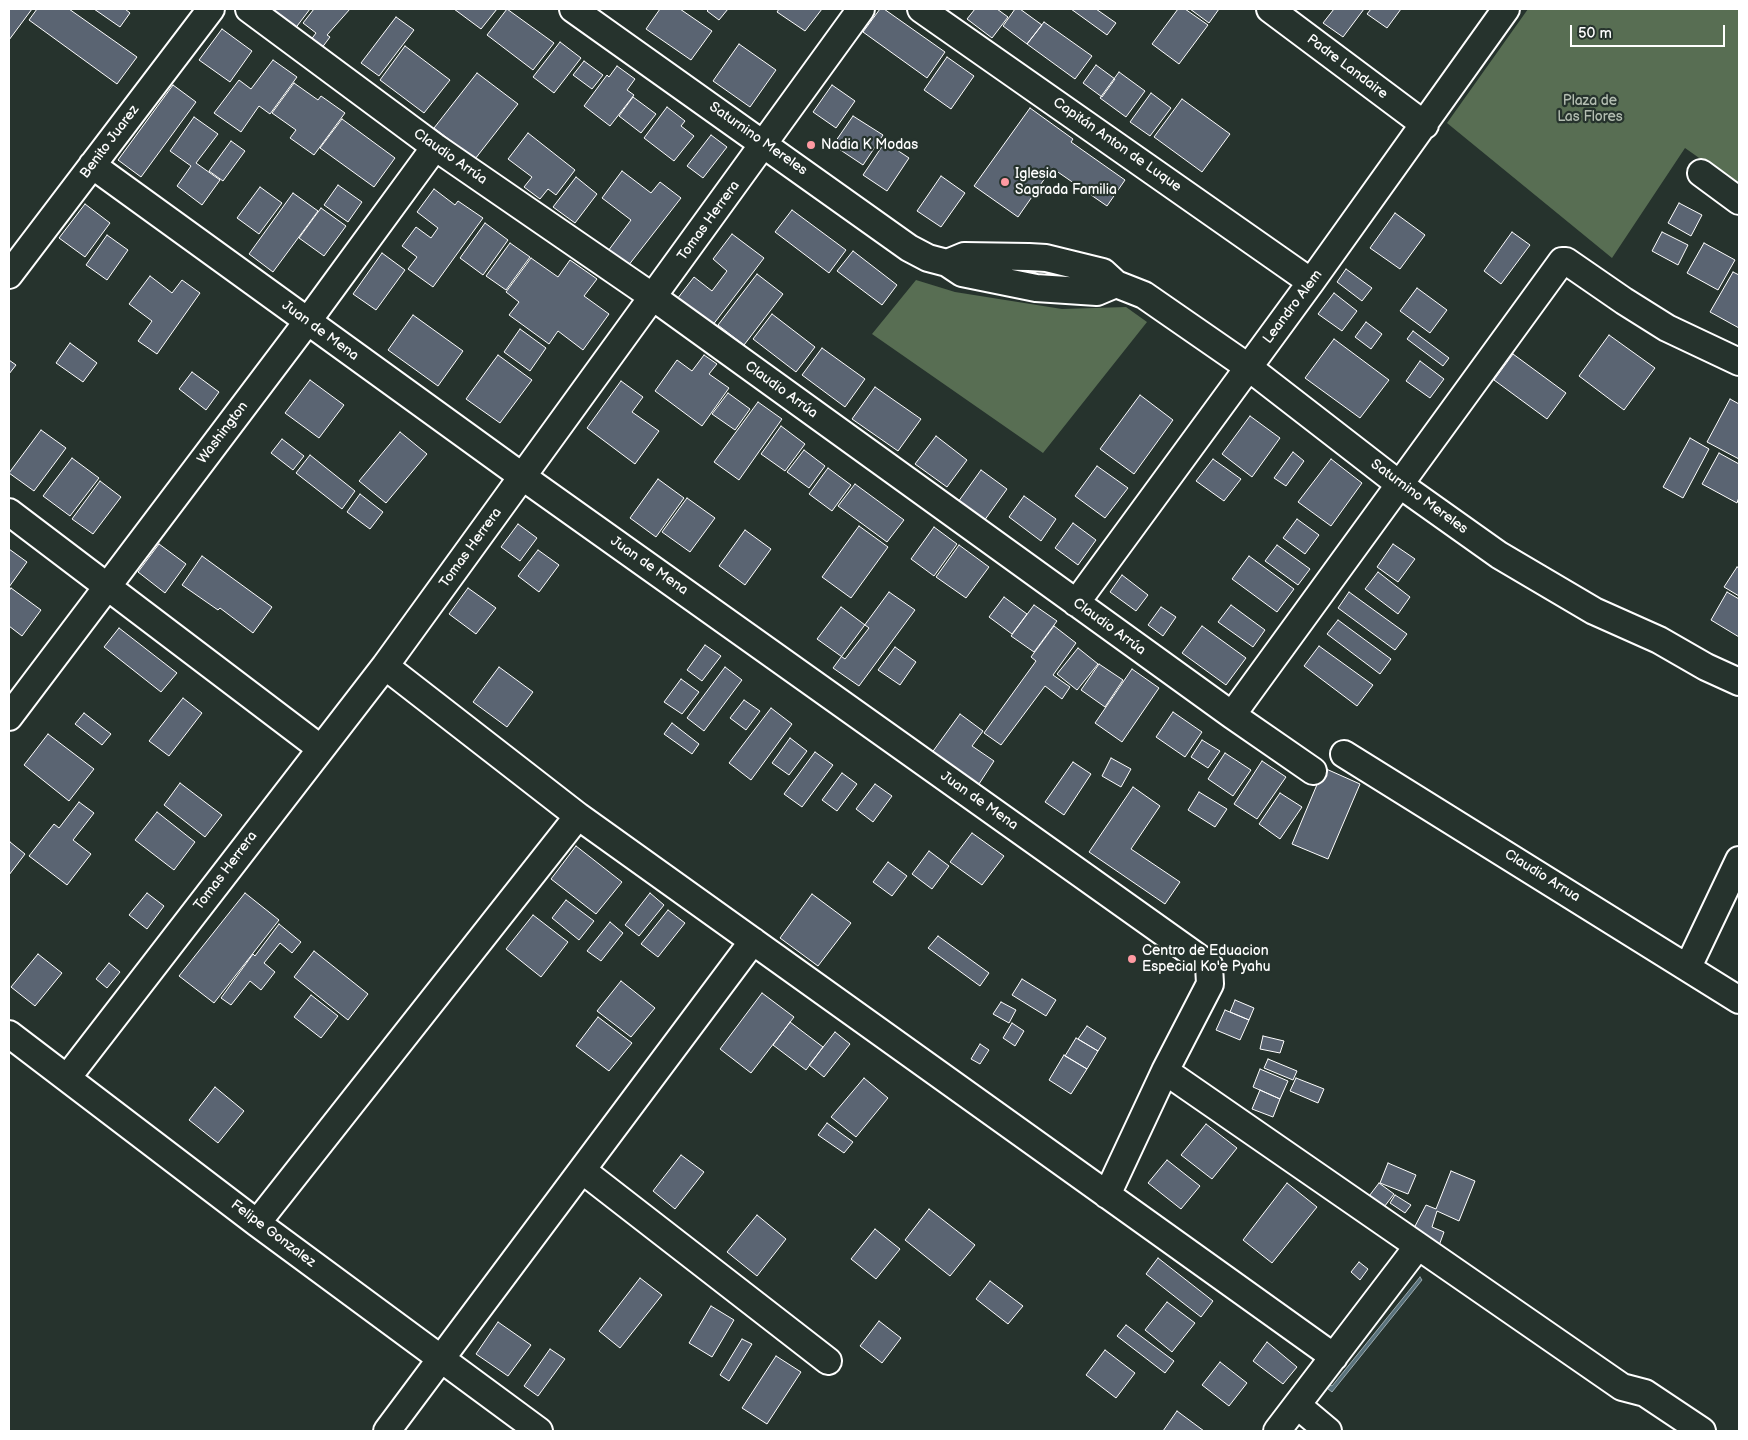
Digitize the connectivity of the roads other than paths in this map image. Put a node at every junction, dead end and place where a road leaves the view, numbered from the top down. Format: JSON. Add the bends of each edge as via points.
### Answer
{"nodes":[{"id":1,"x":211,"y":9,"type":"edge"},
{"id":2,"x":249,"y":9,"type":"edge"},
{"id":3,"x":573,"y":9,"type":"edge"},
{"id":4,"x":861,"y":9,"type":"edge"},
{"id":5,"x":921,"y":9,"type":"edge"},
{"id":6,"x":1270,"y":9,"type":"edge"},
{"id":7,"x":1506,"y":9,"type":"edge"},
{"id":8,"x":1425,"y":124,"type":"junction"},
{"id":9,"x":765,"y":143,"type":"junction"},
{"id":10,"x":435,"y":147,"type":"junction"},
{"id":11,"x":92,"y":165,"type":"junction"},
{"id":12,"x":1701,"y":173,"type":"dead end"},
{"id":13,"x":1739,"y":201,"type":"edge"},
{"id":14,"x":9,"y":275,"type":"edge"},
{"id":15,"x":1311,"y":282,"type":"junction"},
{"id":16,"x":653,"y":297,"type":"junction"},
{"id":17,"x":307,"y":322,"type":"junction"},
{"id":18,"x":1739,"y":362,"type":"edge"},
{"id":19,"x":1248,"y":367,"type":"junction"},
{"id":20,"x":523,"y":477,"type":"junction"},
{"id":21,"x":1399,"y":484,"type":"junction"},
{"id":22,"x":9,"y":512,"type":"edge"},
{"id":23,"x":107,"y":588,"type":"junction"},
{"id":24,"x":1076,"y":603,"type":"junction"},
{"id":25,"x":385,"y":666,"type":"junction"},
{"id":26,"x":1739,"y":682,"type":"edge"},
{"id":27,"x":1232,"y":715,"type":"junction"},
{"id":28,"x":9,"y":717,"type":"edge"},
{"id":29,"x":320,"y":748,"type":"junction"},
{"id":30,"x":1344,"y":754,"type":"dead end"},
{"id":31,"x":1313,"y":771,"type":"dead end"},
{"id":32,"x":578,"y":816,"type":"junction"},
{"id":33,"x":1739,"y":860,"type":"edge"},
{"id":34,"x":753,"y":941,"type":"junction"},
{"id":35,"x":1688,"y":967,"type":"junction"},
{"id":36,"x":1739,"y":1000,"type":"edge"},
{"id":37,"x":9,"y":1034,"type":"edge"},
{"id":38,"x":1165,"y":1071,"type":"junction"},
{"id":39,"x":67,"y":1078,"type":"junction"},
{"id":40,"x":582,"y":1170,"type":"junction"},
{"id":41,"x":1107,"y":1195,"type":"junction"},
{"id":42,"x":257,"y":1223,"type":"junction"},
{"id":43,"x":1418,"y":1246,"type":"junction"},
{"id":44,"x":1334,"y":1357,"type":"junction"},
{"id":45,"x":441,"y":1359,"type":"junction"},
{"id":46,"x":828,"y":1361,"type":"dead end"},
{"id":47,"x":1622,"y":1386,"type":"junction"},
{"id":48,"x":1297,"y":1405,"type":"junction"},
{"id":49,"x":387,"y":1431,"type":"edge"},
{"id":50,"x":539,"y":1431,"type":"edge"},
{"id":51,"x":1277,"y":1431,"type":"edge"},
{"id":52,"x":1328,"y":1431,"type":"edge"},
{"id":53,"x":1671,"y":1431,"type":"edge"},
{"id":54,"x":1702,"y":1431,"type":"edge"}],
"edges":[{"from":1,"to":11,"type":"street","name":"Benito Juarez"},
{"from":2,"to":10,"type":"street","name":"Claudio Arrúa"},
{"from":3,"to":9,"type":"street","name":"Saturnino Mereles"},
{"from":4,"to":9,"type":"street","name":"Tomas Herrera"},
{"from":5,"to":15,"type":"street","name":"Capitán Anton de Luque"},
{"from":6,"to":8,"type":"street","name":"Padre Landaire"},
{"from":7,"to":8,"type":"street","name":"Leandro Alem"},
{"from":8,"to":15,"type":"street","name":"Leandro Alem"},
{"from":9,"to":16,"type":"street","name":"Tomas Herrera"},
{"from":9,"to":19,"type":"street","name":"Saturnino Mereles","via":[[908,248],[928,258],[947,263],[962,273],[1036,288],[1097,292],[1116,284],[1144,295]]},
{"from":10,"to":16,"type":"street","name":"Claudio Arrúa"},
{"from":10,"to":17,"type":"street","name":"Washington"},
{"from":11,"to":14,"type":"street","name":"Benito Juarez"},
{"from":11,"to":17,"type":"street","name":"Juan de Mena"},
{"from":12,"to":13,"type":"street"},
{"from":15,"to":19,"type":"street","name":"Leandro Alem"},
{"from":16,"to":20,"type":"street","name":"Tomas Herrera"},
{"from":16,"to":24,"type":"street","name":"Claudio Arrúa"},
{"from":17,"to":20,"type":"street","name":"Juan de Mena"},
{"from":17,"to":23,"type":"street","name":"Washington"},
{"from":18,"to":21,"type":"street","via":[[1668,328],[1564,260]]},
{"from":19,"to":21,"type":"street","name":"Saturnino Mereles"},
{"from":19,"to":24,"type":"street","name":"Leandro Alem"},
{"from":20,"to":25,"type":"street","name":"Tomas Herrera"},
{"from":20,"to":38,"type":"street","name":"Juan de Mena","via":[[1209,965],[1210,984]]},
{"from":21,"to":26,"type":"street","name":"Saturnino Mereles","via":[[1499,555],[1586,606]]},
{"from":21,"to":27,"type":"street"},
{"from":22,"to":23,"type":"street"},
{"from":23,"to":28,"type":"street","name":"Washington"},
{"from":23,"to":29,"type":"street"},
{"from":24,"to":27,"type":"street","name":"Claudio Arrúa"},
{"from":25,"to":29,"type":"street","name":"Tomas Herrera"},
{"from":25,"to":32,"type":"street"},
{"from":27,"to":31,"type":"street","name":"Claudio Arrúa"},
{"from":29,"to":39,"type":"street","name":"Tomas Herrera"},
{"from":30,"to":35,"type":"street","name":"Claudio Arrua"},
{"from":32,"to":34,"type":"street"},
{"from":32,"to":42,"type":"street"},
{"from":33,"to":35,"type":"street"},
{"from":34,"to":40,"type":"street"},
{"from":34,"to":41,"type":"street"},
{"from":35,"to":36,"type":"street","name":"Claudio Arrua"},
{"from":37,"to":39,"type":"street","name":"Felipe Gonzalez"},
{"from":38,"to":41,"type":"street"},
{"from":38,"to":43,"type":"street"},
{"from":39,"to":42,"type":"street","name":"Felipe Gonzalez"},
{"from":40,"to":45,"type":"street"},
{"from":40,"to":46,"type":"street"},
{"from":41,"to":44,"type":"street"},
{"from":42,"to":45,"type":"street","name":"Felipe Gonzalez"},
{"from":43,"to":44,"type":"street"},
{"from":43,"to":47,"type":"street"},
{"from":44,"to":48,"type":"street"},
{"from":45,"to":49,"type":"street"},
{"from":45,"to":50,"type":"street","name":"Felipe Gonzalez"},
{"from":47,"to":53,"type":"street","via":[[1635,1404]]},
{"from":47,"to":54,"type":"street","via":[[1645,1393]]},
{"from":48,"to":51,"type":"street"},
{"from":48,"to":52,"type":"street"}]}
